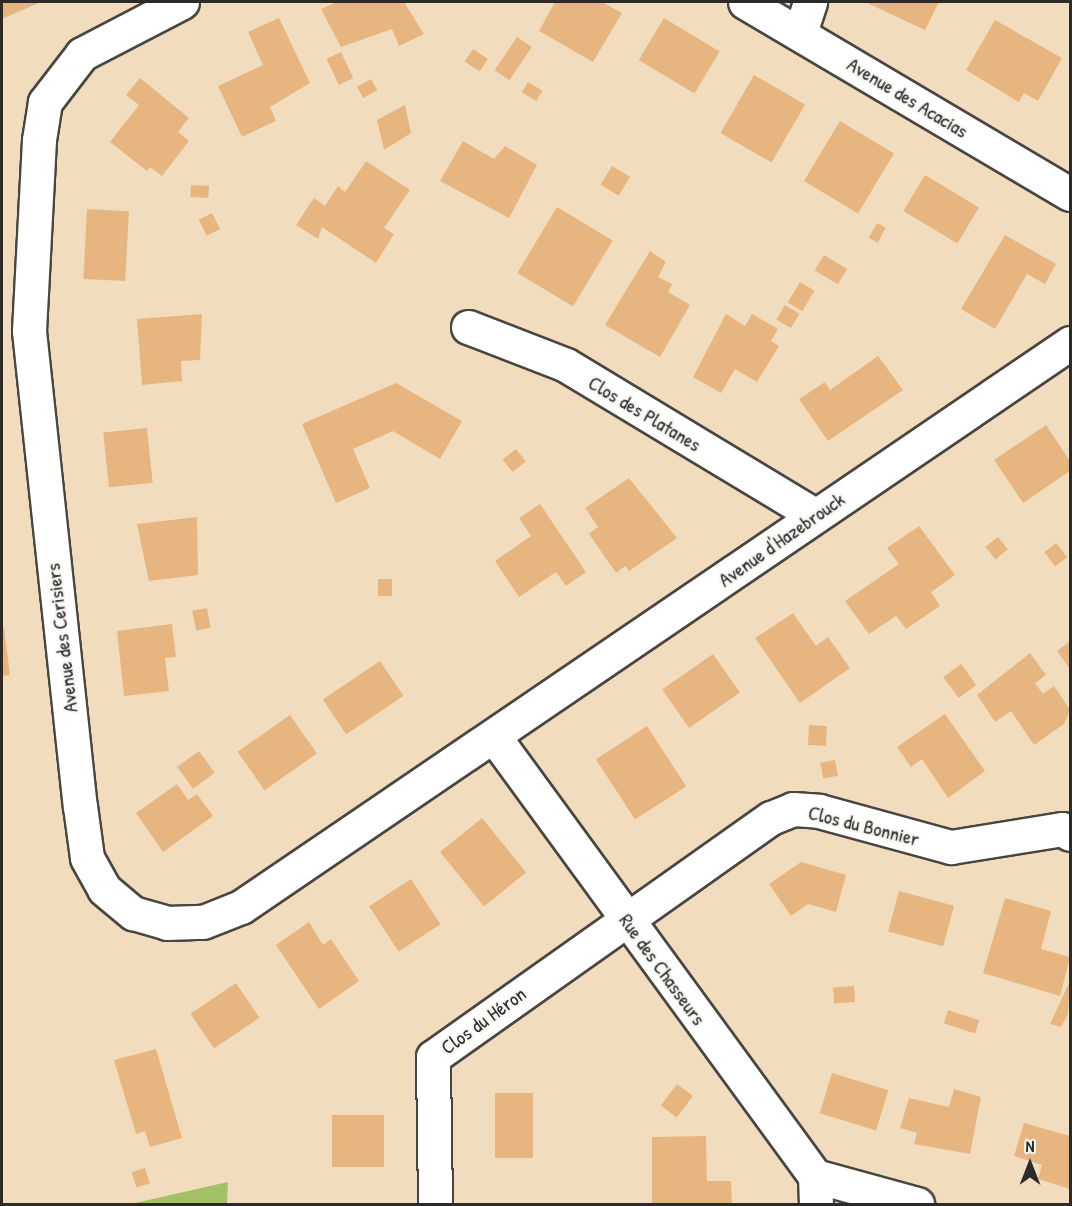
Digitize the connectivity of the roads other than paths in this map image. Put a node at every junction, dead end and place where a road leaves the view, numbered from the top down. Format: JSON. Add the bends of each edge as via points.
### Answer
{"nodes":[{"id":1,"x":182,"y":2,"type":"edge"},
{"id":2,"x":745,"y":2,"type":"edge"},
{"id":3,"x":810,"y":2,"type":"edge"},
{"id":4,"x":800,"y":33,"type":"junction"},
{"id":5,"x":1071,"y":194,"type":"edge"},
{"id":6,"x":468,"y":327,"type":"dead end"},
{"id":7,"x":1071,"y":343,"type":"edge"},
{"id":8,"x":815,"y":515,"type":"junction"},
{"id":9,"x":495,"y":738,"type":"junction"},
{"id":10,"x":1068,"y":827,"type":"edge"},
{"id":11,"x":626,"y":920,"type":"junction"},
{"id":12,"x":816,"y":1190,"type":"edge"},
{"id":13,"x":435,"y":1204,"type":"edge"},
{"id":14,"x":917,"y":1204,"type":"edge"}],
"edges":[{"from":1,"to":9,"type":"street","name":"Avenue des Cerisiers","via":[[82,54],[45,102],[39,140],[29,331],[87,858],[104,890],[133,913],[167,923],[203,922],[241,907]]},
{"from":2,"to":4,"type":"street","name":"Avenue des Acacias"},
{"from":3,"to":4,"type":"street"},
{"from":4,"to":5,"type":"street","name":"Avenue des Acacias"},
{"from":6,"to":8,"type":"street","name":"Clos des Platanes","via":[[566,365]]},
{"from":7,"to":8,"type":"street","name":"Avenue d'Hazebrouck"},
{"from":8,"to":9,"type":"street","name":"Avenue d'Hazebrouck"},
{"from":9,"to":11,"type":"street","name":"Rue des Chasseurs"},
{"from":10,"to":11,"type":"street","name":"Clos du Bonnier","via":[[951,847],[793,809],[771,818]]},
{"from":11,"to":12,"type":"street","name":"Rue des Chasseurs"},
{"from":11,"to":13,"type":"street","name":"Clos du Héron","via":[[433,1057]]},
{"from":12,"to":14,"type":"street"}]}
